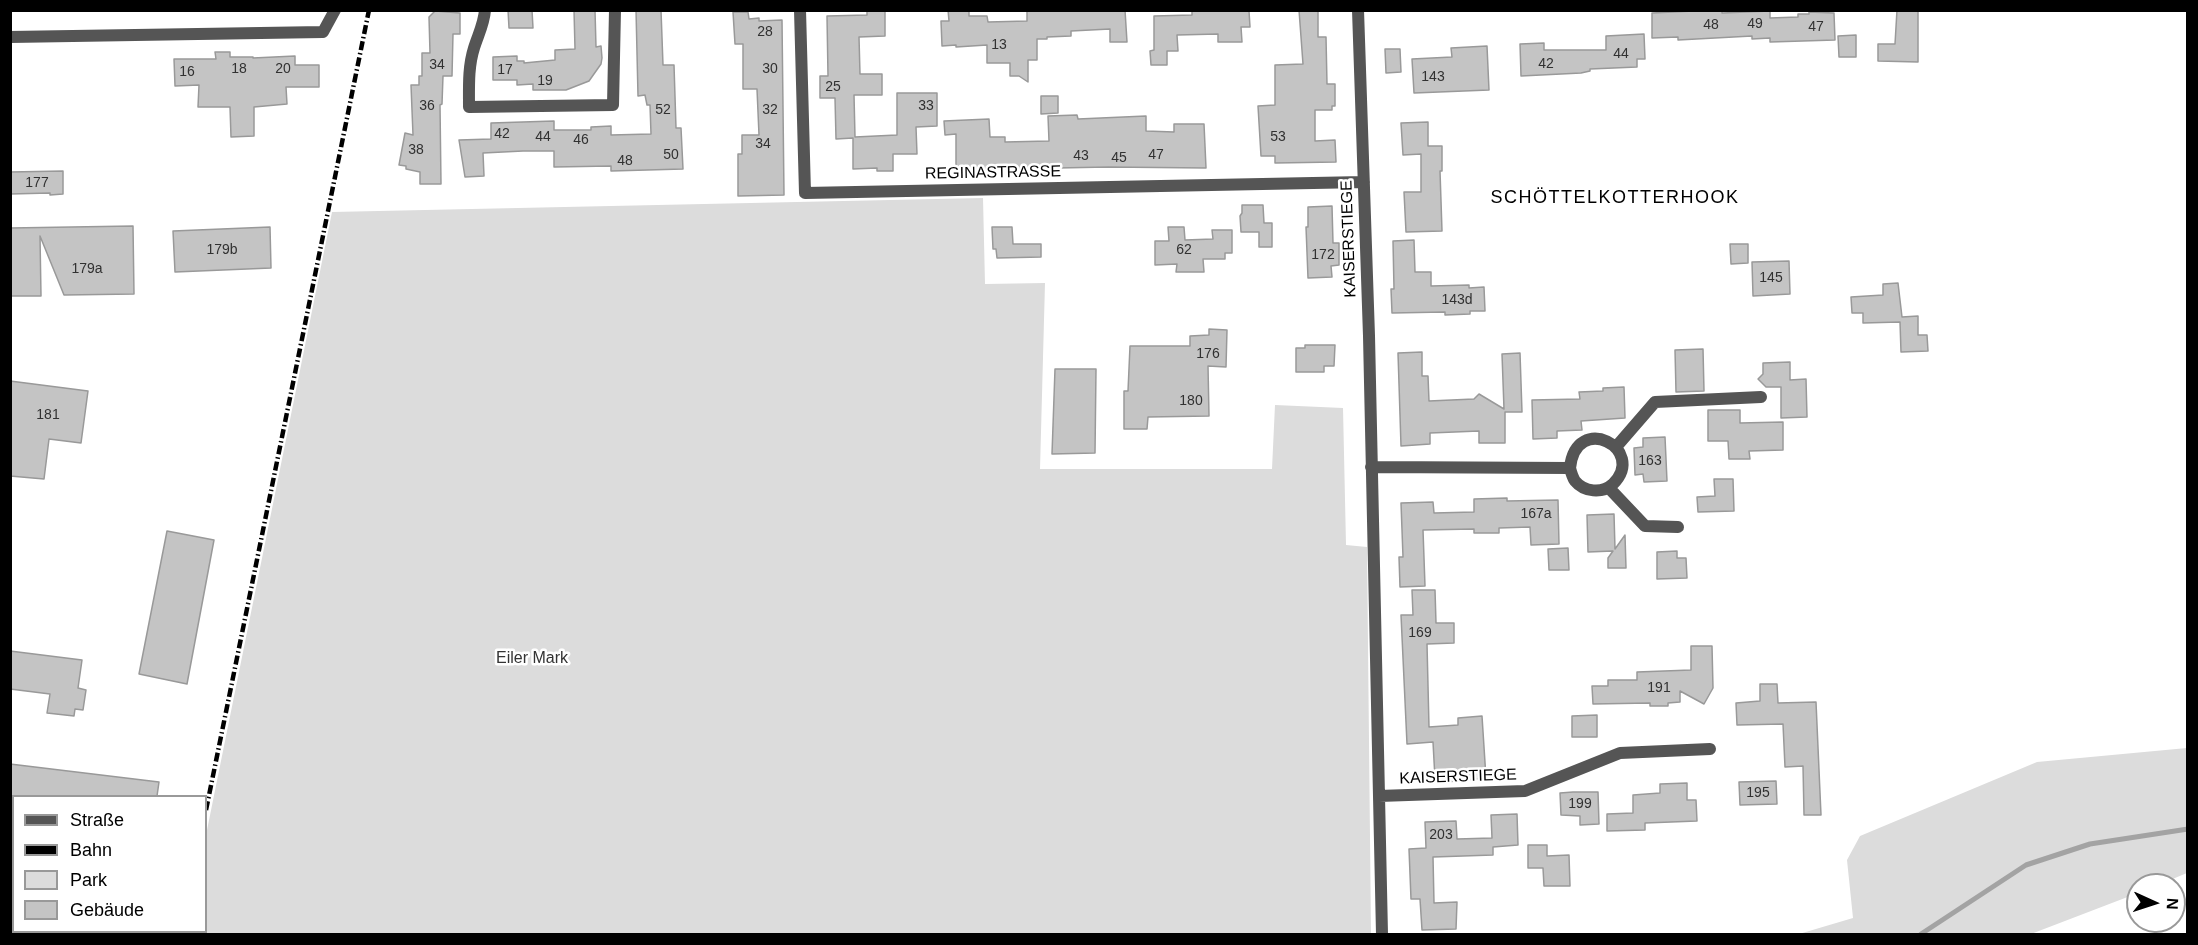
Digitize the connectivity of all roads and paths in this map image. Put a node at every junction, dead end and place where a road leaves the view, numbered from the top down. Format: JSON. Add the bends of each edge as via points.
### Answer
{"nodes":[{"id":1,"x":335,"y":10,"type":"edge"},
{"id":2,"x":485,"y":10,"type":"edge"},
{"id":3,"x":615,"y":10,"type":"edge"},
{"id":4,"x":800,"y":10,"type":"edge"},
{"id":5,"x":1358,"y":10,"type":"edge"},
{"id":6,"x":10,"y":37,"type":"edge"},
{"id":7,"x":1364,"y":182,"type":"junction"},
{"id":8,"x":1761,"y":397,"type":"dead end"},
{"id":9,"x":1616,"y":447,"type":"junction"},
{"id":10,"x":1371,"y":467,"type":"junction"},
{"id":11,"x":1570,"y":468,"type":"junction"},
{"id":12,"x":1609,"y":488,"type":"junction"},
{"id":13,"x":1678,"y":527,"type":"dead end"},
{"id":14,"x":1710,"y":750,"type":"dead end"},
{"id":15,"x":1379,"y":796,"type":"junction"},
{"id":16,"x":1382,"y":934,"type":"edge"}],
"edges":[{"from":1,"to":6,"type":"street","via":[[323,32]]},
{"from":2,"to":3,"type":"street","via":[[469,68],[469,107],[613,105]]},
{"from":4,"to":7,"type":"street","name":"REGINASTRASSE","via":[[805,193]]},
{"from":5,"to":7,"type":"street","name":"KAISERSTIEGE"},
{"from":7,"to":10,"type":"street","name":"KAISERSTIEGE"},
{"from":8,"to":9,"type":"street","via":[[1655,402]]},
{"from":9,"to":11,"type":"street","via":[[1598,438],[1588,439],[1577,446]]},
{"from":9,"to":12,"type":"street","via":[[1623,466],[1619,478]]},
{"from":10,"to":11,"type":"street"},
{"from":10,"to":15,"type":"street","name":"KAISERSTIEGE"},
{"from":11,"to":12,"type":"street","via":[[1575,480],[1586,489]]},
{"from":12,"to":13,"type":"street","via":[[1645,526]]},
{"from":14,"to":15,"type":"street","name":"KAISERSTIEGE","via":[[1620,753],[1525,792]]},
{"from":15,"to":16,"type":"street","name":"KAISERSTIEGE"}]}
